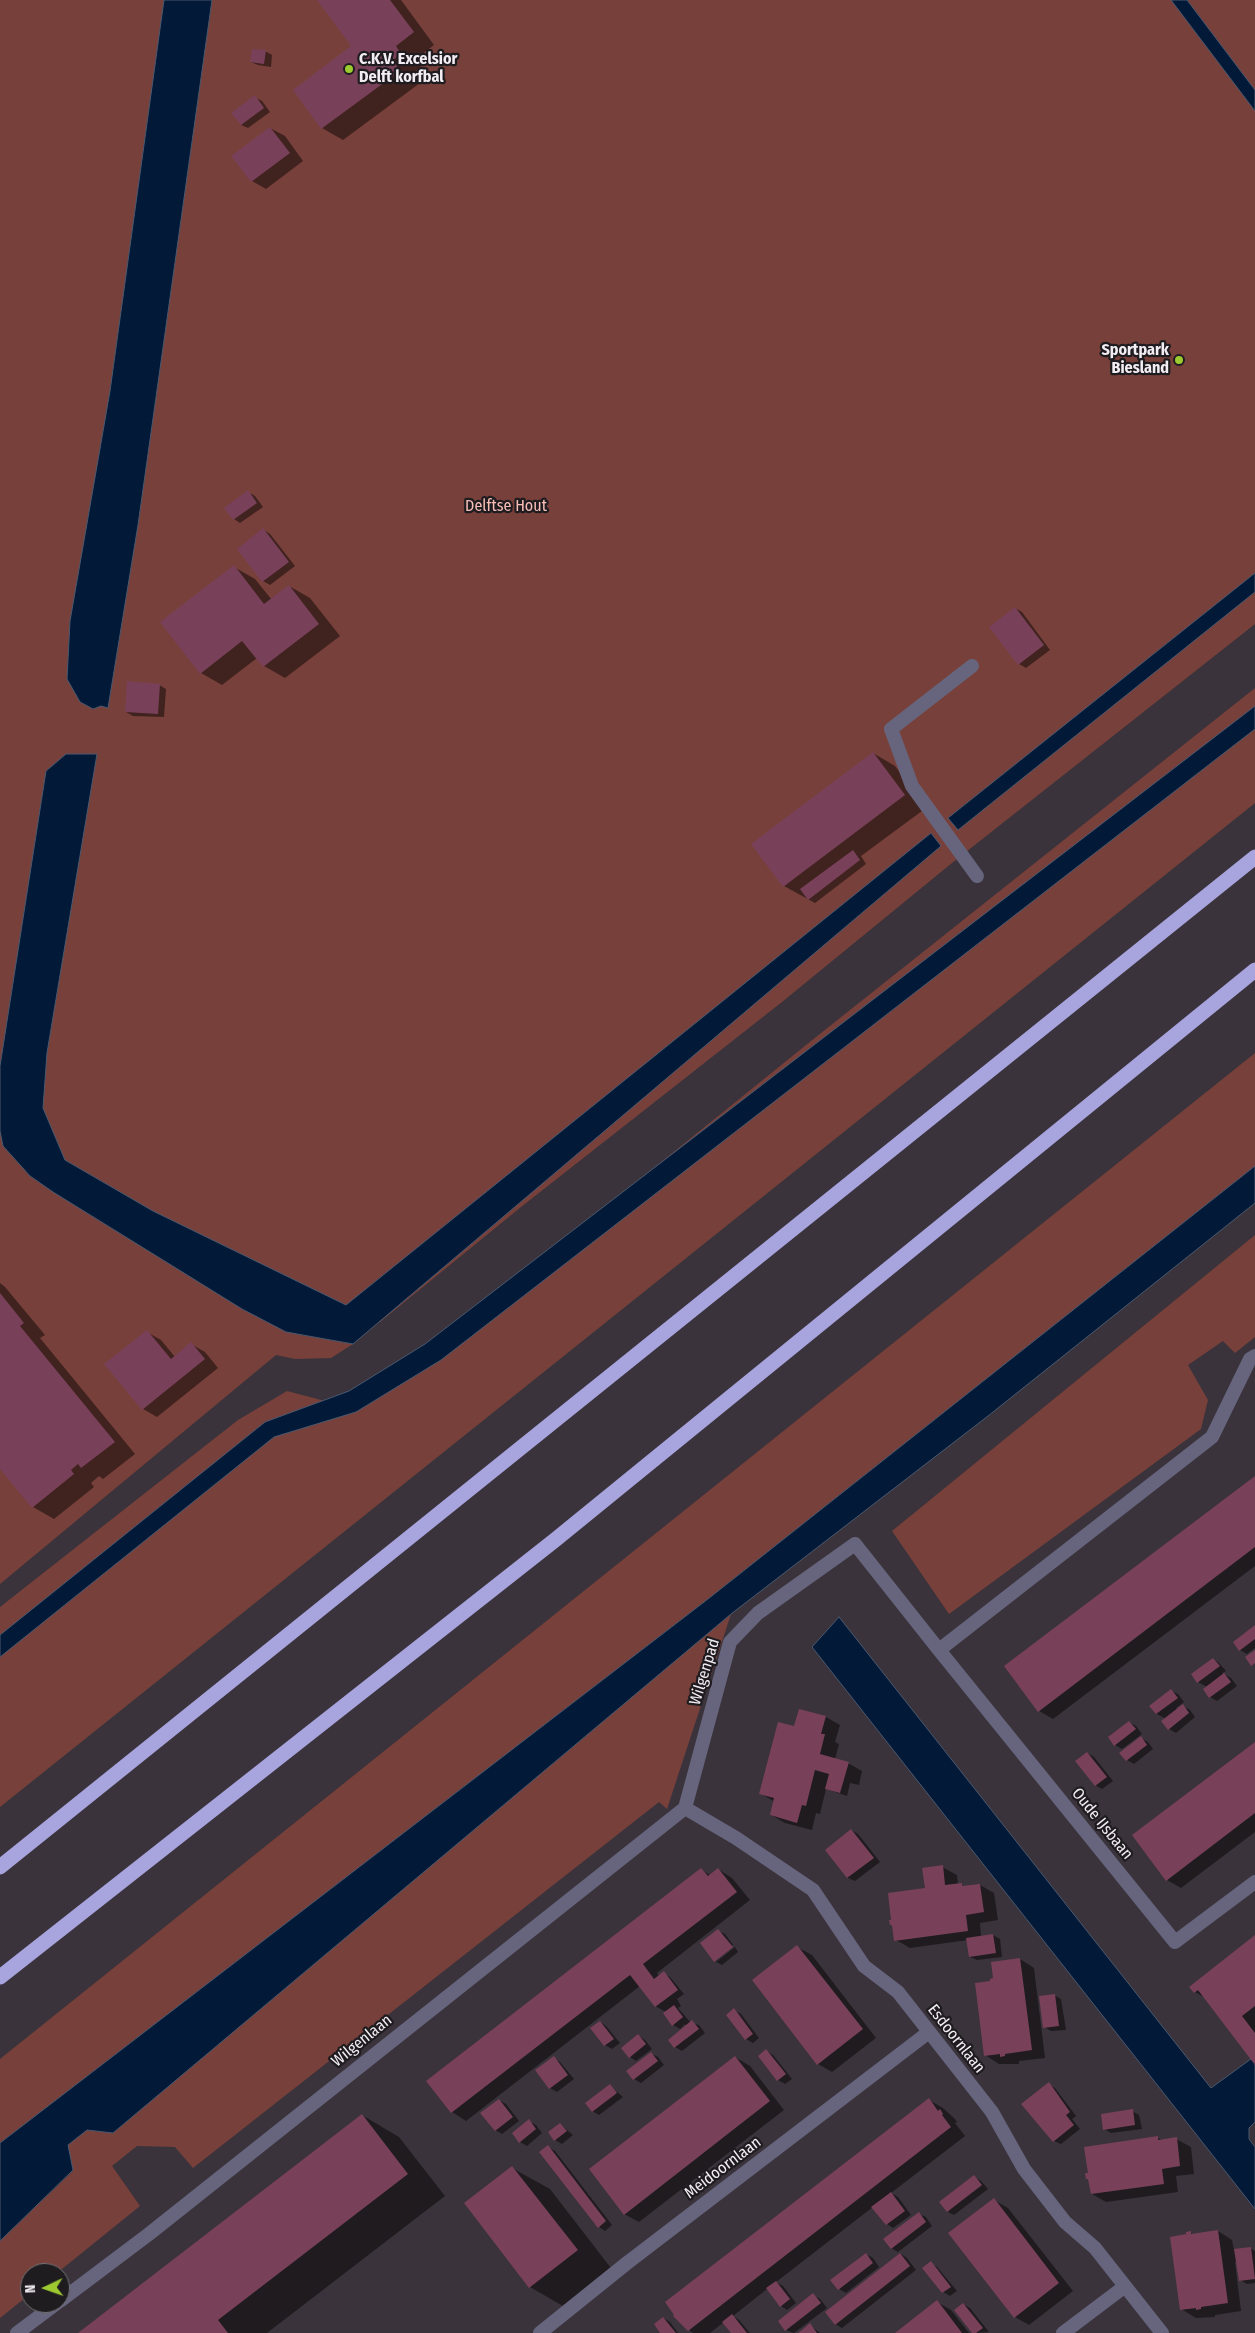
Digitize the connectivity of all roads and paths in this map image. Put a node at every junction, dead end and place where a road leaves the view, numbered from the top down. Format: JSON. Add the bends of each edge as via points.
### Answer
{"nodes":[{"id":1,"x":972,"y":666,"type":"dead end"},
{"id":2,"x":1255,"y":857,"type":"edge"},
{"id":3,"x":977,"y":876,"type":"dead end"},
{"id":4,"x":1255,"y":970,"type":"edge"},
{"id":5,"x":1255,"y":1356,"type":"edge"},
{"id":6,"x":855,"y":1544,"type":"joint"},
{"id":7,"x":938,"y":1650,"type":"junction"},
{"id":8,"x":685,"y":1808,"type":"junction"},
{"id":9,"x":0,"y":1868,"type":"edge"},
{"id":10,"x":1255,"y":1882,"type":"edge"},
{"id":11,"x":0,"y":1977,"type":"edge"},
{"id":12,"x":929,"y":2032,"type":"junction"},
{"id":13,"x":1124,"y":2287,"type":"junction"},
{"id":14,"x":70,"y":2294,"type":"edge"},
{"id":15,"x":44,"y":2313,"type":"edge"},
{"id":16,"x":17,"y":2333,"type":"edge"},
{"id":17,"x":540,"y":2333,"type":"edge"},
{"id":18,"x":1063,"y":2333,"type":"edge"},
{"id":19,"x":1162,"y":2333,"type":"edge"}],
"edges":[{"from":1,"to":3,"type":"street","via":[[891,729],[912,786]]},
{"from":2,"to":9,"type":"highway"},
{"from":4,"to":11,"type":"highway","via":[[555,1540]]},
{"from":5,"to":7,"type":"street","via":[[1250,1359],[1212,1437]]},
{"from":6,"to":7,"type":"street","name":"Oude IJsbaan"},
{"from":6,"to":8,"type":"street","name":"Wilgenpad","via":[[758,1613],[730,1642]]},
{"from":7,"to":10,"type":"street","name":"Oude IJsbaan","via":[[1175,1942]]},
{"from":8,"to":12,"type":"street","name":"Esdoornlaan","via":[[813,1890],[864,1966],[898,1992]]},
{"from":8,"to":14,"type":"street","name":"Wilgenlaan","via":[[150,2234]]},
{"from":12,"to":13,"type":"street","name":"Esdoornlaan","via":[[992,2112],[1024,2169],[1065,2222],[1095,2248]]},
{"from":12,"to":17,"type":"street","name":"Meidoornlaan"},
{"from":13,"to":18,"type":"street"},
{"from":13,"to":19,"type":"street","name":"Esdoornlaan"},
{"from":15,"to":16,"type":"street","name":"Wilgenlaan"}]}
